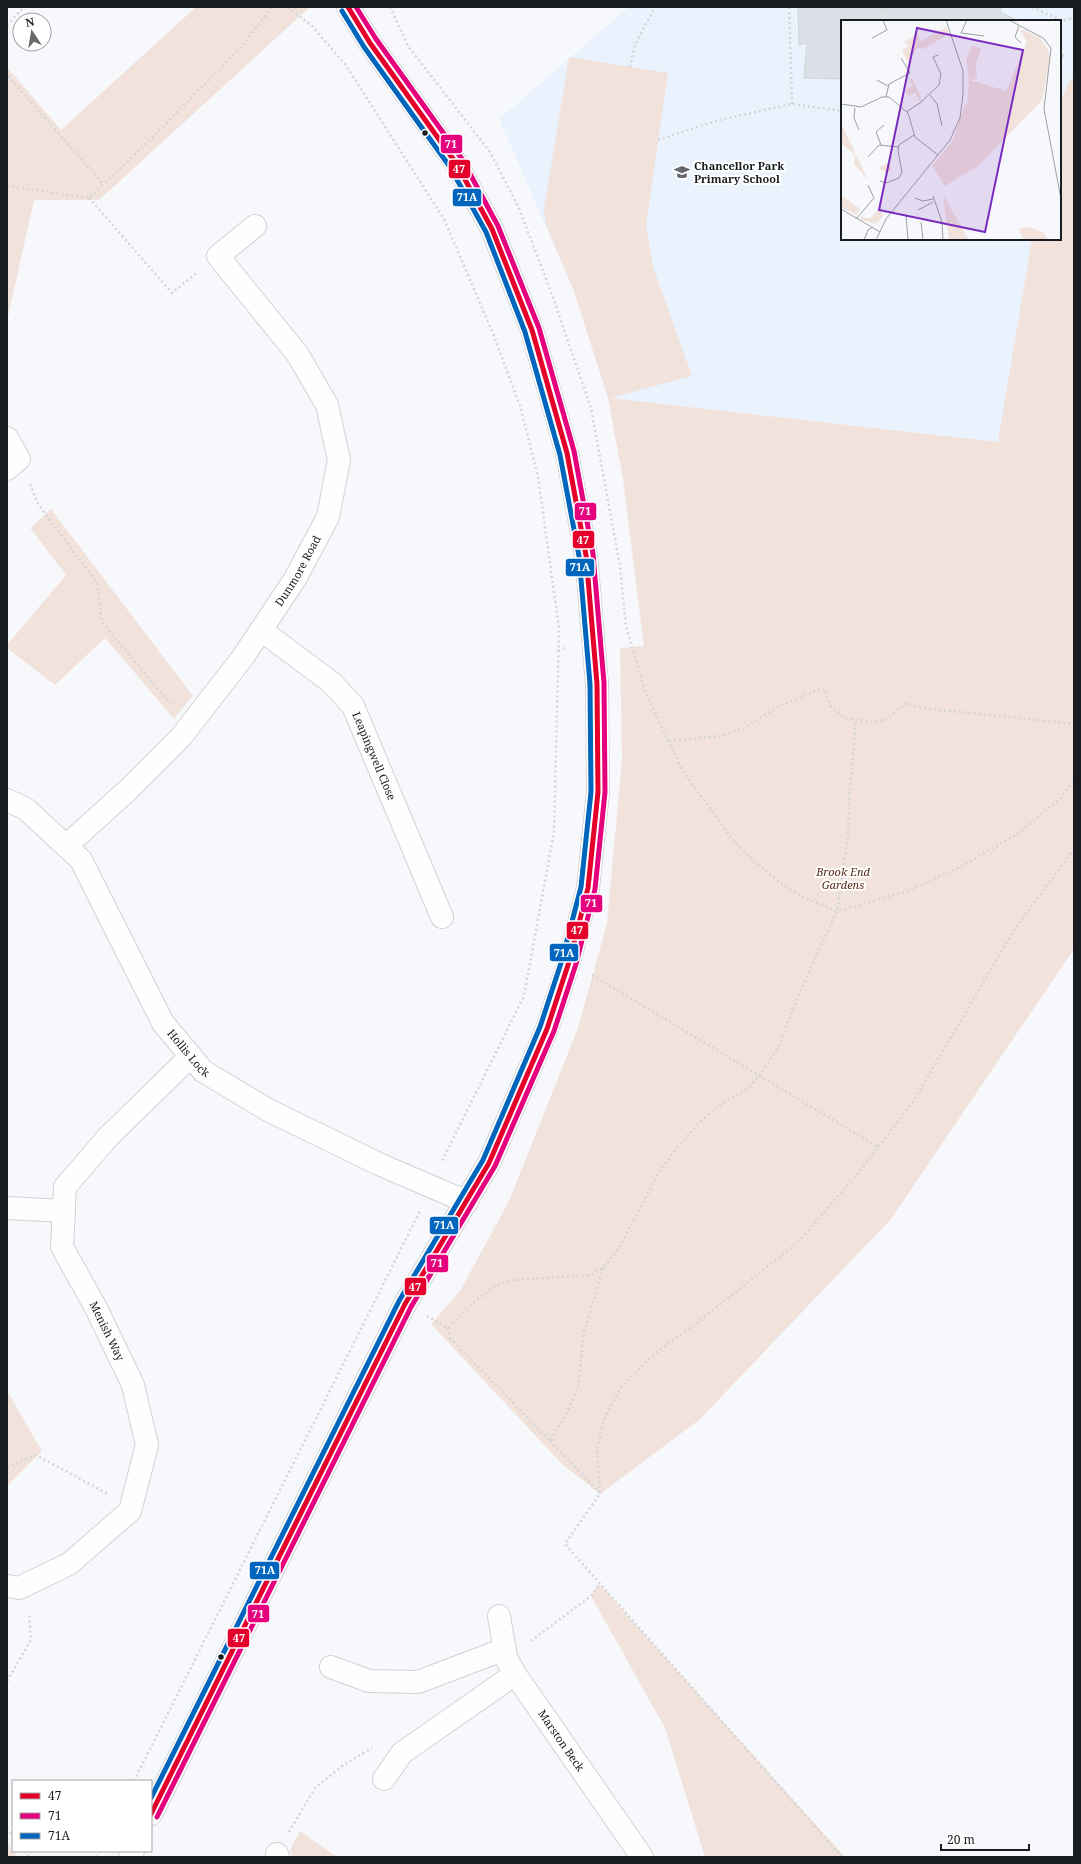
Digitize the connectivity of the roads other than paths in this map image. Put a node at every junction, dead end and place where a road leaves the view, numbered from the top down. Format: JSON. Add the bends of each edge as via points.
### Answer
{"nodes":[{"id":1,"x":348,"y":7,"type":"edge"},
{"id":2,"x":255,"y":226,"type":"dead end"},
{"id":3,"x":7,"y":438,"type":"edge"},
{"id":4,"x":13,"y":464,"type":"edge"},
{"id":5,"x":261,"y":630,"type":"junction"},
{"id":6,"x":7,"y":800,"type":"edge"},
{"id":7,"x":66,"y":846,"type":"junction"},
{"id":8,"x":442,"y":916,"type":"dead end"},
{"id":9,"x":191,"y":1056,"type":"junction"},
{"id":10,"x":467,"y":1202,"type":"junction"},
{"id":11,"x":7,"y":1208,"type":"edge"},
{"id":12,"x":64,"y":1211,"type":"junction"},
{"id":13,"x":17,"y":1585,"type":"edge"},
{"id":14,"x":499,"y":1616,"type":"dead end"},
{"id":15,"x":505,"y":1648,"type":"junction"},
{"id":16,"x":331,"y":1667,"type":"dead end"},
{"id":17,"x":515,"y":1674,"type":"junction"},
{"id":18,"x":384,"y":1779,"type":"dead end"},
{"id":19,"x":152,"y":1812,"type":"edge"},
{"id":20,"x":642,"y":1857,"type":"edge"}],
"edges":[{"from":1,"to":10,"type":"street","via":[[456,163],[492,229],[532,330],[568,453],[586,555],[598,684],[598,792],[588,888],[569,962],[547,1029],[489,1163]]},
{"from":2,"to":5,"type":"street","name":"Dunmore Road","via":[[218,256],[298,355],[327,405],[338,460],[328,517],[295,579]]},
{"from":3,"to":4,"type":"street"},
{"from":5,"to":7,"type":"street","name":"Dunmore Road","via":[[181,738]]},
{"from":5,"to":8,"type":"street","name":"Leapingwell Close","via":[[332,683],[353,706]]},
{"from":6,"to":7,"type":"street","name":"Hollis Lock","via":[[26,809]]},
{"from":7,"to":9,"type":"street","name":"Hollis Lock","via":[[81,860],[163,1023]]},
{"from":9,"to":10,"type":"street","name":"Hollis Lock","via":[[204,1071],[268,1110],[381,1165]]},
{"from":9,"to":12,"type":"street","name":"Menish Way","via":[[108,1137],[65,1187]]},
{"from":10,"to":19,"type":"street","via":[[405,1304]]},
{"from":11,"to":12,"type":"street"},
{"from":12,"to":13,"type":"street","name":"Menish Way","via":[[62,1247],[96,1308],[133,1385],[147,1445],[130,1511],[69,1564]]},
{"from":14,"to":15,"type":"street","name":"Marston Beck"},
{"from":15,"to":16,"type":"street","via":[[418,1682],[369,1681]]},
{"from":15,"to":17,"type":"street","name":"Marston Beck","via":[[506,1658]]},
{"from":17,"to":18,"type":"street","via":[[402,1753]]},
{"from":17,"to":20,"type":"street","name":"Marston Beck"}]}
